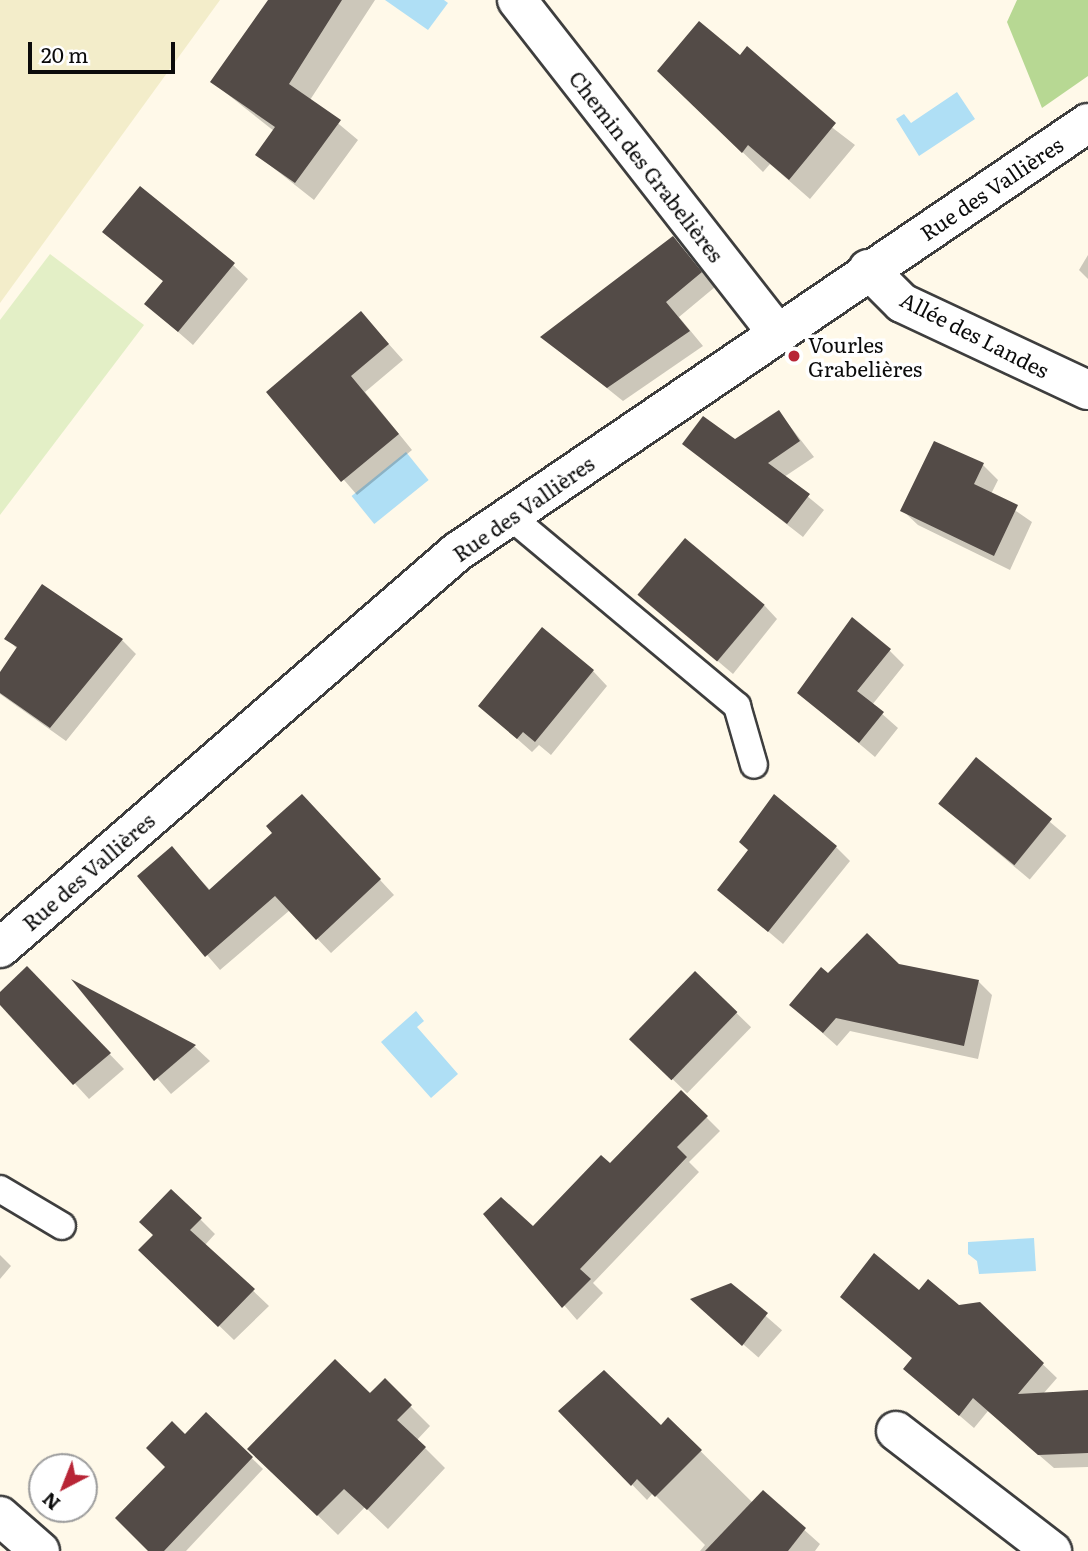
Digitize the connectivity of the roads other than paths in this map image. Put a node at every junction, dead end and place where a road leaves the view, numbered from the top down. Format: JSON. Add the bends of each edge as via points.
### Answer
{"nodes":[{"id":1,"x":517,"y":0,"type":"edge"},
{"id":2,"x":1088,"y":123,"type":"edge"},
{"id":3,"x":868,"y":269,"type":"junction"},
{"id":4,"x":777,"y":333,"type":"junction"},
{"id":5,"x":1088,"y":390,"type":"edge"},
{"id":6,"x":510,"y":516,"type":"junction"},
{"id":7,"x":754,"y":765,"type":"dead end"},
{"id":8,"x":0,"y":948,"type":"edge"},
{"id":9,"x":0,"y":1189,"type":"edge"},
{"id":10,"x":62,"y":1226,"type":"dead end"},
{"id":11,"x":896,"y":1431,"type":"dead end"},
{"id":12,"x":0,"y":1516,"type":"edge"},
{"id":13,"x":40,"y":1551,"type":"edge"},
{"id":14,"x":1052,"y":1551,"type":"edge"}],
"edges":[{"from":1,"to":4,"type":"street","name":"Chemin des Grabelières"},
{"from":2,"to":3,"type":"street","name":"Rue des Vallières"},
{"from":3,"to":4,"type":"street","name":"Rue des Vallières"},
{"from":3,"to":5,"type":"street","name":"Allée des Landes","via":[[902,303]]},
{"from":4,"to":6,"type":"street","name":"Rue des Vallières"},
{"from":6,"to":7,"type":"lane","via":[[737,706]]},
{"from":6,"to":8,"type":"street","name":"Rue des Vallières","via":[[457,551]]},
{"from":9,"to":10,"type":"lane"},
{"from":11,"to":14,"type":"street"},
{"from":12,"to":13,"type":"street"}]}
